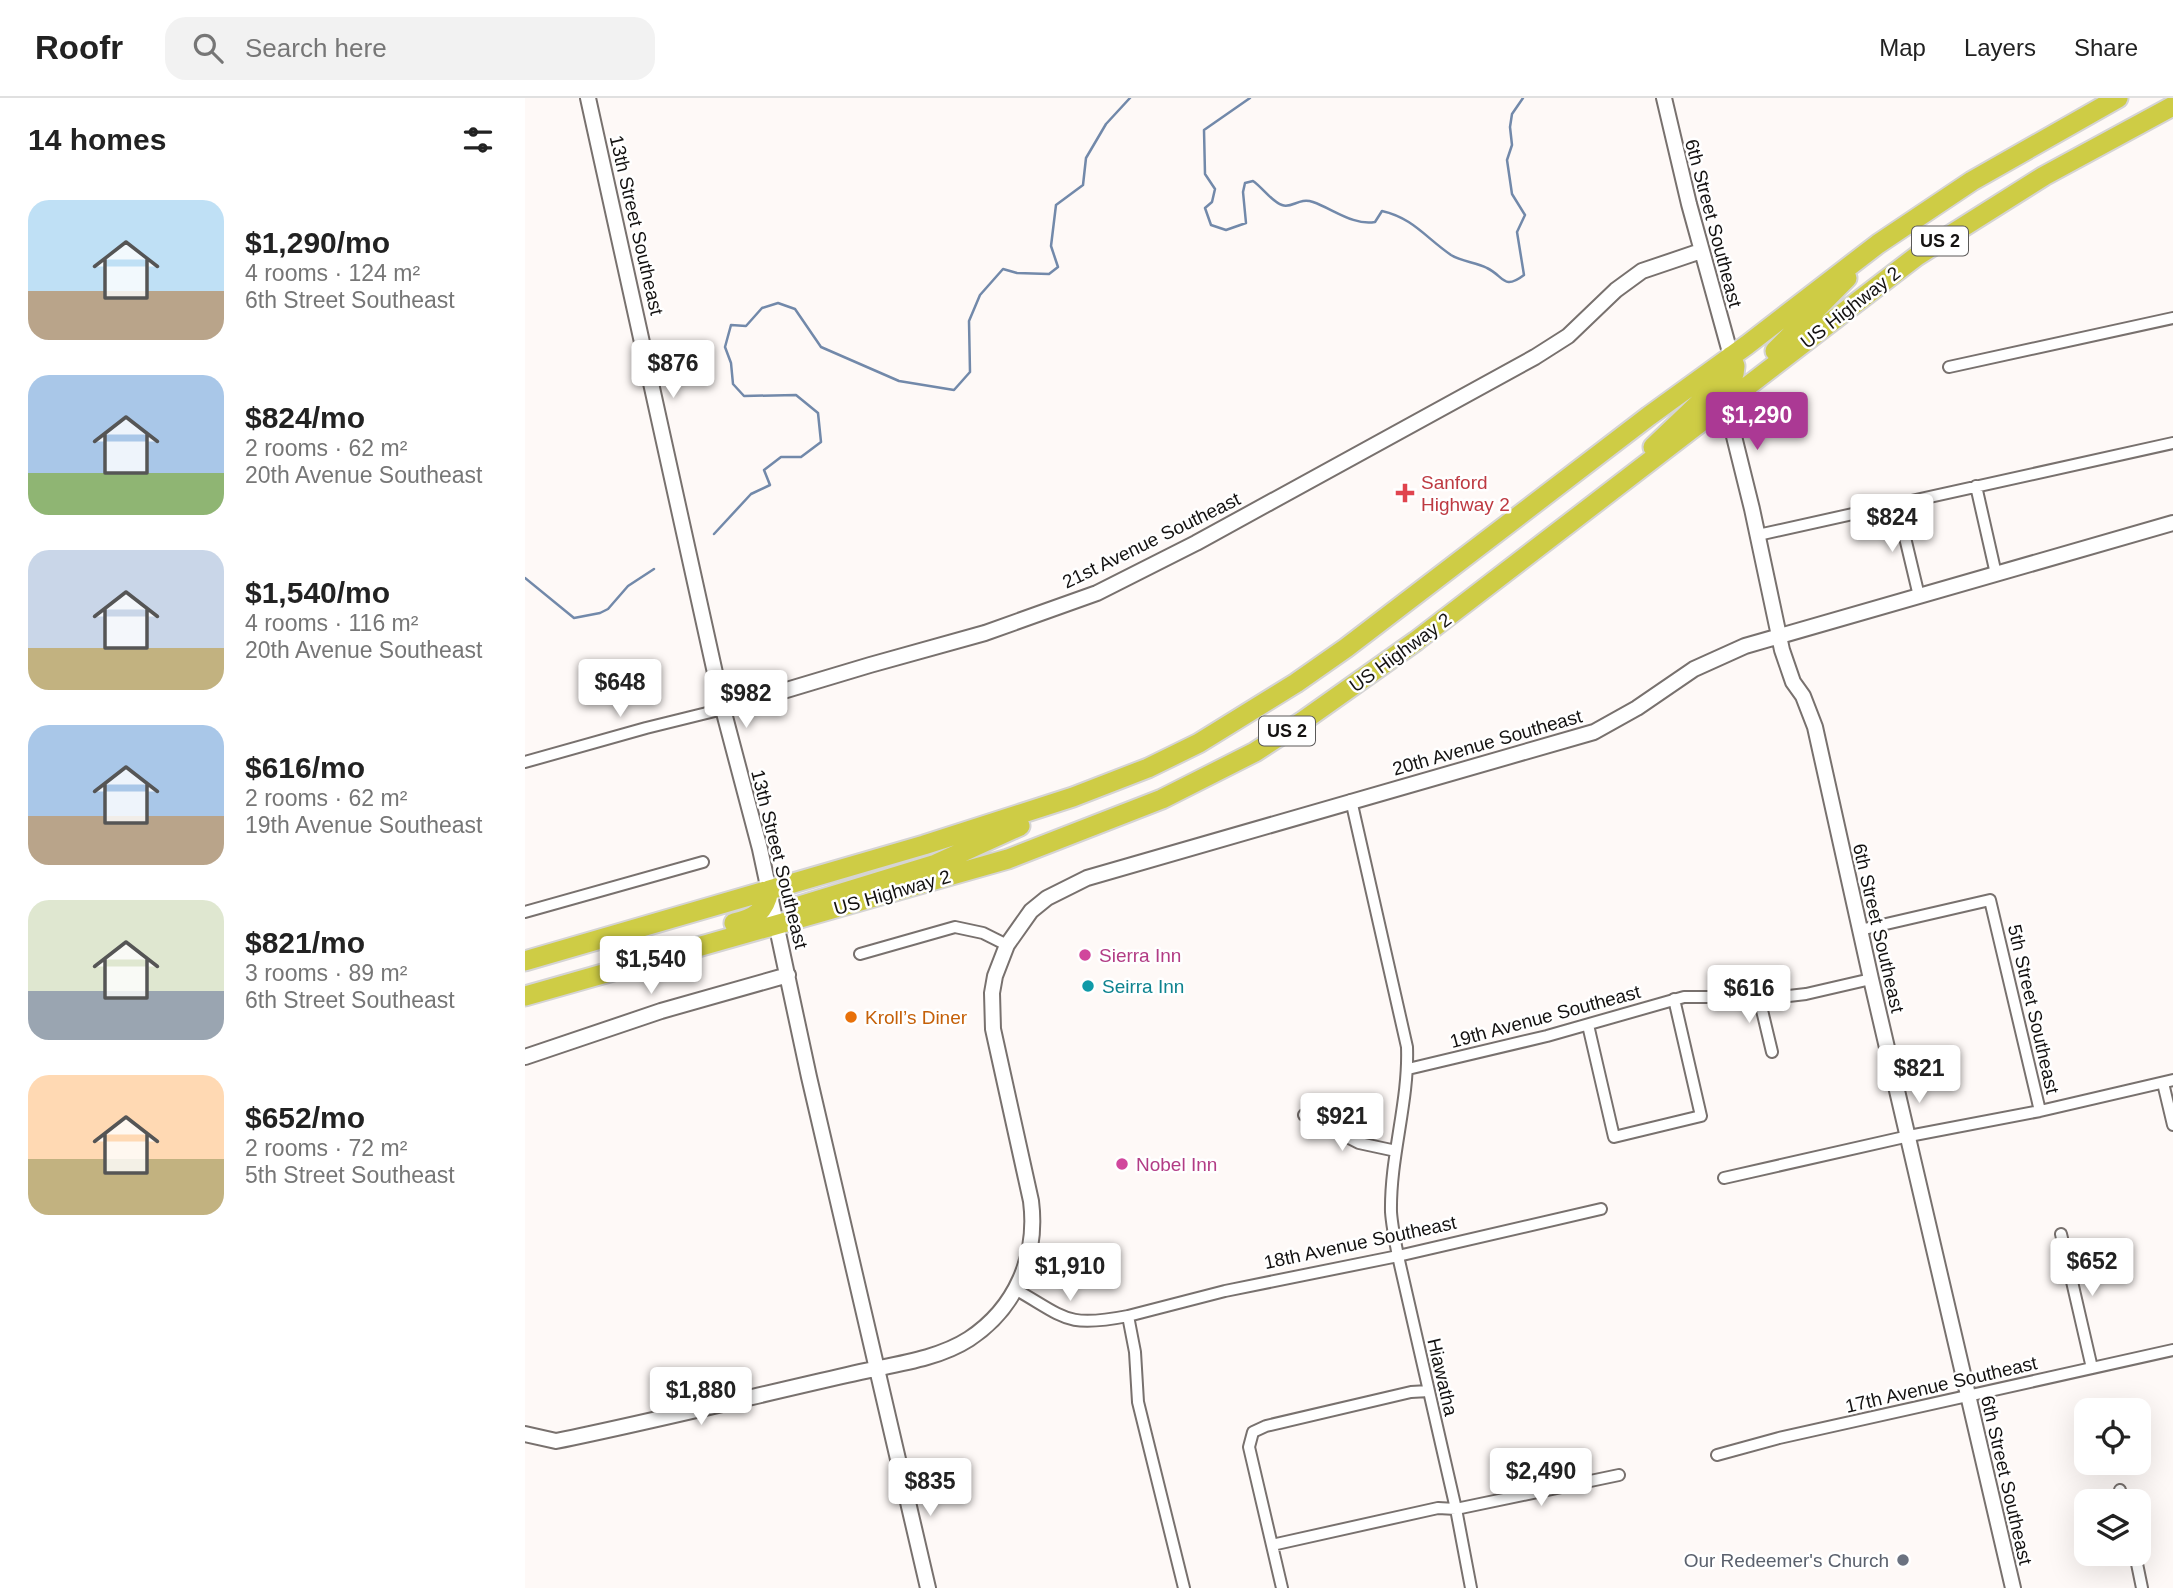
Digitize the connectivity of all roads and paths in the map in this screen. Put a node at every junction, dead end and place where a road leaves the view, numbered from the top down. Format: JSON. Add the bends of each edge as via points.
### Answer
{"nodes":[{"id":1,"x":588,"y":98,"type":"edge"},
{"id":2,"x":1664,"y":98,"type":"edge"},
{"id":3,"x":2118,"y":98,"type":"edge"},
{"id":4,"x":2173,"y":107,"type":"edge"},
{"id":5,"x":1878,"y":244,"type":"junction"},
{"id":6,"x":1701,"y":251,"type":"junction"},
{"id":7,"x":2173,"y":318,"type":"edge"},
{"id":8,"x":1731,"y":356,"type":"junction"},
{"id":9,"x":1949,"y":367,"type":"dead end"},
{"id":10,"x":1726,"y":404,"type":"junction"},
{"id":11,"x":2173,"y":443,"type":"edge"},
{"id":12,"x":1976,"y":486,"type":"junction"},
{"id":13,"x":1897,"y":504,"type":"junction"},
{"id":14,"x":1588,"y":510,"type":"junction"},
{"id":15,"x":2173,"y":523,"type":"edge"},
{"id":16,"x":1758,"y":535,"type":"junction"},
{"id":17,"x":1996,"y":575,"type":"junction"},
{"id":18,"x":1919,"y":596,"type":"junction"},
{"id":19,"x":1778,"y":635,"type":"junction"},
{"id":20,"x":723,"y":709,"type":"junction"},
{"id":21,"x":525,"y":762,"type":"edge"},
{"id":22,"x":1073,"y":797,"type":"junction"},
{"id":23,"x":1351,"y":800,"type":"junction"},
{"id":24,"x":703,"y":862,"type":"dead end"},
{"id":25,"x":769,"y":890,"type":"junction"},
{"id":26,"x":525,"y":912,"type":"edge"},
{"id":27,"x":777,"y":924,"type":"junction"},
{"id":28,"x":1860,"y":930,"type":"junction"},
{"id":29,"x":1007,"y":945,"type":"junction"},
{"id":30,"x":860,"y":954,"type":"dead end"},
{"id":31,"x":525,"y":961,"type":"edge"},
{"id":32,"x":788,"y":975,"type":"junction"},
{"id":33,"x":1871,"y":979,"type":"junction"},
{"id":34,"x":527,"y":995,"type":"edge"},
{"id":35,"x":1762,"y":998,"type":"junction"},
{"id":36,"x":1674,"y":999,"type":"junction"},
{"id":37,"x":1588,"y":1025,"type":"junction"},
{"id":38,"x":1772,"y":1052,"type":"dead end"},
{"id":39,"x":525,"y":1057,"type":"edge"},
{"id":40,"x":1408,"y":1069,"type":"junction"},
{"id":41,"x":2168,"y":1081,"type":"edge"},
{"id":42,"x":2040,"y":1111,"type":"junction"},
{"id":43,"x":1304,"y":1115,"type":"dead end"},
{"id":44,"x":2173,"y":1125,"type":"edge"},
{"id":45,"x":1909,"y":1136,"type":"junction"},
{"id":46,"x":1396,"y":1151,"type":"junction"},
{"id":47,"x":1724,"y":1178,"type":"dead end"},
{"id":48,"x":1601,"y":1209,"type":"dead end"},
{"id":49,"x":2061,"y":1234,"type":"dead end"},
{"id":50,"x":1398,"y":1256,"type":"junction"},
{"id":51,"x":1015,"y":1289,"type":"junction"},
{"id":52,"x":1128,"y":1316,"type":"junction"},
{"id":53,"x":2173,"y":1350,"type":"edge"},
{"id":54,"x":877,"y":1368,"type":"junction"},
{"id":55,"x":2092,"y":1368,"type":"junction"},
{"id":56,"x":1429,"y":1391,"type":"junction"},
{"id":57,"x":1968,"y":1396,"type":"junction"},
{"id":58,"x":525,"y":1434,"type":"edge"},
{"id":59,"x":1717,"y":1455,"type":"dead end"},
{"id":60,"x":1619,"y":1475,"type":"dead end"},
{"id":61,"x":1456,"y":1509,"type":"junction"},
{"id":62,"x":1272,"y":1545,"type":"junction"},
{"id":63,"x":2137,"y":1566,"type":"edge"},
{"id":64,"x":928,"y":1588,"type":"edge"},
{"id":65,"x":1184,"y":1588,"type":"edge"},
{"id":66,"x":1282,"y":1588,"type":"edge"},
{"id":67,"x":1471,"y":1588,"type":"edge"},
{"id":68,"x":2013,"y":1588,"type":"edge"},
{"id":69,"x":2142,"y":1588,"type":"edge"}],
"edges":[{"from":1,"to":20,"type":"street","name":"13th Street Southeast"},
{"from":2,"to":6,"type":"street","name":"6th Street Southeast"},
{"from":3,"to":5,"type":"highway","name":"US Highway 2","number":"US 2","via":[[1972,181]]},
{"from":4,"to":10,"type":"highway","name":"US Highway 2","number":"US 2","via":[[2044,176],[1917,256]]},
{"from":5,"to":8,"type":"highway","name":"US Highway 2","number":"US 2"},
{"from":5,"to":10,"type":"highway","via":[[1785,342],[1730,389]]},
{"from":6,"to":8,"type":"street","name":"6th Street Southeast"},
{"from":6,"to":20,"type":"street","name":"21st Avenue Southeast","via":[[1642,271],[1568,336],[1535,357],[1097,593],[985,634]]},
{"from":7,"to":9,"type":"street"},
{"from":8,"to":14,"type":"highway","via":[[1735,366],[1728,380],[1671,428]]},
{"from":8,"to":22,"type":"highway","name":"US Highway 2","number":"US 2","via":[[1296,683],[1199,743]]},
{"from":10,"to":14,"type":"highway","name":"US Highway 2","number":"US 2"},
{"from":10,"to":16,"type":"street","name":"6th Street Southeast"},
{"from":11,"to":12,"type":"street"},
{"from":12,"to":13,"type":"street"},
{"from":12,"to":17,"type":"street"},
{"from":13,"to":16,"type":"street"},
{"from":13,"to":18,"type":"street"},
{"from":14,"to":27,"type":"highway","name":"US Highway 2","number":"US 2","via":[[1416,641],[1255,752],[1162,799],[1008,859]]},
{"from":15,"to":17,"type":"street","name":"20th Avenue Southeast"},
{"from":16,"to":19,"type":"street","name":"6th Street Southeast"},
{"from":17,"to":18,"type":"street","name":"20th Avenue Southeast"},
{"from":18,"to":19,"type":"street","name":"20th Avenue Southeast"},
{"from":19,"to":23,"type":"street","name":"20th Avenue Southeast","via":[[1694,669],[1594,732]]},
{"from":19,"to":28,"type":"street","name":"6th Street Southeast","via":[[1815,727]]},
{"from":20,"to":21,"type":"street","name":"21st Avenue Southeast"},
{"from":20,"to":25,"type":"street","name":"13th Street Southeast"},
{"from":22,"to":25,"type":"highway","name":"US Highway 2","number":"US 2"},
{"from":22,"to":27,"type":"highway","via":[[944,861],[792,908]]},
{"from":23,"to":29,"type":"street","name":"20th Avenue Southeast","via":[[1087,878],[1031,911]]},
{"from":23,"to":40,"type":"street","via":[[1403,1025]]},
{"from":24,"to":26,"type":"street"},
{"from":25,"to":27,"type":"street","name":"13th Street Southeast"},
{"from":25,"to":31,"type":"highway","name":"US Highway 2","number":"US 2"},
{"from":25,"to":34,"type":"highway","via":[[764,909],[755,917],[633,954]]},
{"from":27,"to":32,"type":"street","name":"13th Street Southeast"},
{"from":27,"to":34,"type":"highway","name":"US Highway 2","number":"US 2"},
{"from":28,"to":33,"type":"street","name":"6th Street Southeast"},
{"from":28,"to":42,"type":"street","name":"5th Street Southeast","via":[[1990,900]]},
{"from":29,"to":30,"type":"street","via":[[955,927]]},
{"from":29,"to":51,"type":"street","via":[[992,993],[993,1029],[1034,1220],[1028,1259]]},
{"from":32,"to":39,"type":"street"},
{"from":32,"to":54,"type":"street","name":"13th Street Southeast"},
{"from":33,"to":35,"type":"street","name":"19th Avenue Southeast","via":[[1806,994]]},
{"from":33,"to":45,"type":"street","name":"6th Street Southeast"},
{"from":35,"to":36,"type":"street","name":"19th Avenue Southeast"},
{"from":35,"to":38,"type":"street"},
{"from":36,"to":37,"type":"street","name":"19th Avenue Southeast"},
{"from":36,"to":37,"type":"street","via":[[1702,1116],[1614,1137]]},
{"from":37,"to":40,"type":"street","name":"19th Avenue Southeast"},
{"from":40,"to":46,"type":"street"},
{"from":41,"to":42,"type":"street"},
{"from":41,"to":44,"type":"street"},
{"from":42,"to":45,"type":"street"},
{"from":43,"to":46,"type":"street","via":[[1359,1143]]},
{"from":45,"to":47,"type":"street"},
{"from":45,"to":57,"type":"street","name":"6th Street Southeast"},
{"from":46,"to":50,"type":"street","name":"Hiawatha","via":[[1391,1214]]},
{"from":48,"to":50,"type":"street","name":"18th Avenue Southeast"},
{"from":49,"to":55,"type":"street"},
{"from":50,"to":52,"type":"street","name":"18th Avenue Southeast"},
{"from":50,"to":56,"type":"street","name":"Hiawatha"},
{"from":51,"to":52,"type":"street","name":"18th Avenue Southeast","via":[[1053,1313],[1081,1322]]},
{"from":51,"to":54,"type":"street","via":[[1000,1311],[968,1339],[944,1352]]},
{"from":52,"to":65,"type":"street","via":[[1138,1402]]},
{"from":53,"to":55,"type":"street","name":"17th Avenue Southeast"},
{"from":54,"to":58,"type":"street","via":[[556,1441]]},
{"from":54,"to":64,"type":"street","name":"13th Street Southeast"},
{"from":55,"to":57,"type":"street","name":"17th Avenue Southeast"},
{"from":56,"to":61,"type":"street","name":"Hiawatha"},
{"from":56,"to":62,"type":"street","via":[[1253,1432],[1249,1447]]},
{"from":57,"to":59,"type":"street","name":"17th Avenue Southeast"},
{"from":57,"to":68,"type":"street","name":"6th Street Southeast"},
{"from":60,"to":61,"type":"street"},
{"from":61,"to":62,"type":"street","via":[[1437,1508]]},
{"from":61,"to":67,"type":"street","name":"Hiawatha"},
{"from":62,"to":66,"type":"street"},
{"from":63,"to":69,"type":"street"}]}
